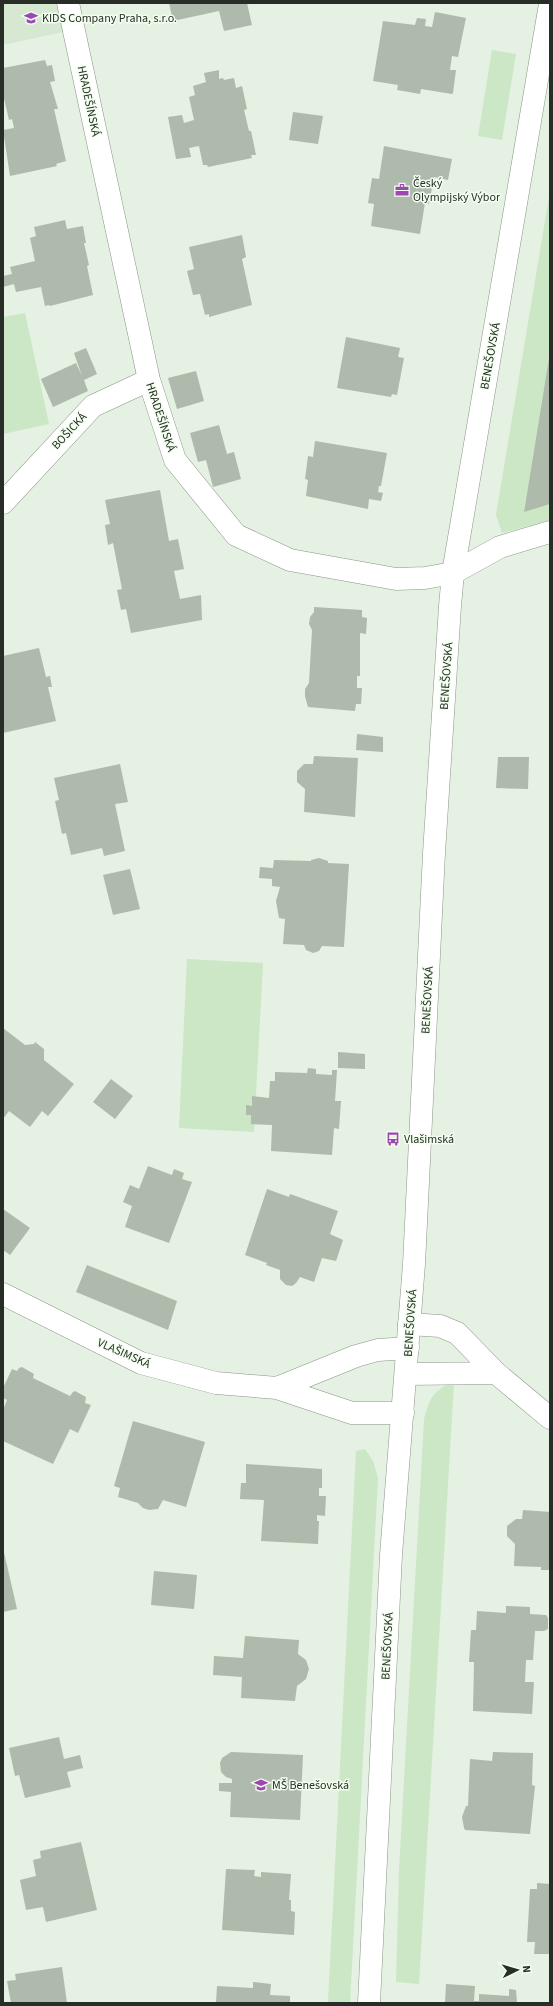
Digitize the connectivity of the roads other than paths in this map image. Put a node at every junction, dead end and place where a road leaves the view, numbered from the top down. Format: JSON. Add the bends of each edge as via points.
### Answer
{"nodes":[{"id":1,"x":68,"y":3,"type":"edge"},
{"id":2,"x":550,"y":4,"type":"edge"},
{"id":3,"x":149,"y":380,"type":"junction"},
{"id":4,"x":3,"y":503,"type":"edge"},
{"id":5,"x":550,"y":532,"type":"edge"},
{"id":6,"x":453,"y":573,"type":"junction"},
{"id":7,"x":3,"y":1294,"type":"edge"},
{"id":8,"x":410,"y":1324,"type":"junction"},
{"id":9,"x":408,"y":1348,"type":"junction"},
{"id":10,"x":496,"y":1373,"type":"junction"},
{"id":11,"x":406,"y":1374,"type":"junction"},
{"id":12,"x":277,"y":1388,"type":"junction"},
{"id":13,"x":403,"y":1413,"type":"junction"},
{"id":14,"x":550,"y":1418,"type":"edge"},
{"id":15,"x":369,"y":2003,"type":"edge"}],
"edges":[{"from":1,"to":3,"type":"street","name":"HRADEŠÍNSKÁ"},
{"from":2,"to":6,"type":"street","name":"BENEŠOVSKÁ"},
{"from":3,"to":4,"type":"street","name":"BOŠICKÁ","via":[[93,406]]},
{"from":3,"to":6,"type":"street","name":"HRADEŠÍNSKÁ","via":[[175,460],[236,535],[290,560],[396,579],[425,578]]},
{"from":5,"to":6,"type":"street","name":"HRADEŠÍNSKÁ","via":[[500,547]]},
{"from":6,"to":8,"type":"street","name":"BENEŠOVSKÁ","via":[[434,853]]},
{"from":7,"to":12,"type":"street","name":"VLAŠIMSKÁ","via":[[141,1363],[216,1384]]},
{"from":8,"to":9,"type":"street","name":"BENEŠOVSKÁ"},
{"from":8,"to":10,"type":"street","via":[[440,1326],[457,1333]]},
{"from":9,"to":11,"type":"street","name":"BENEŠOVSKÁ"},
{"from":9,"to":12,"type":"street","name":"VLAŠIMSKÁ","via":[[378,1350],[356,1356]]},
{"from":10,"to":11,"type":"street"},
{"from":10,"to":14,"type":"street"},
{"from":11,"to":13,"type":"street","name":"BENEŠOVSKÁ"},
{"from":12,"to":13,"type":"street","name":"VLAŠIMSKÁ","via":[[352,1413]]},
{"from":13,"to":15,"type":"street","name":"BENEŠOVSKÁ","via":[[391,1555]]}]}
